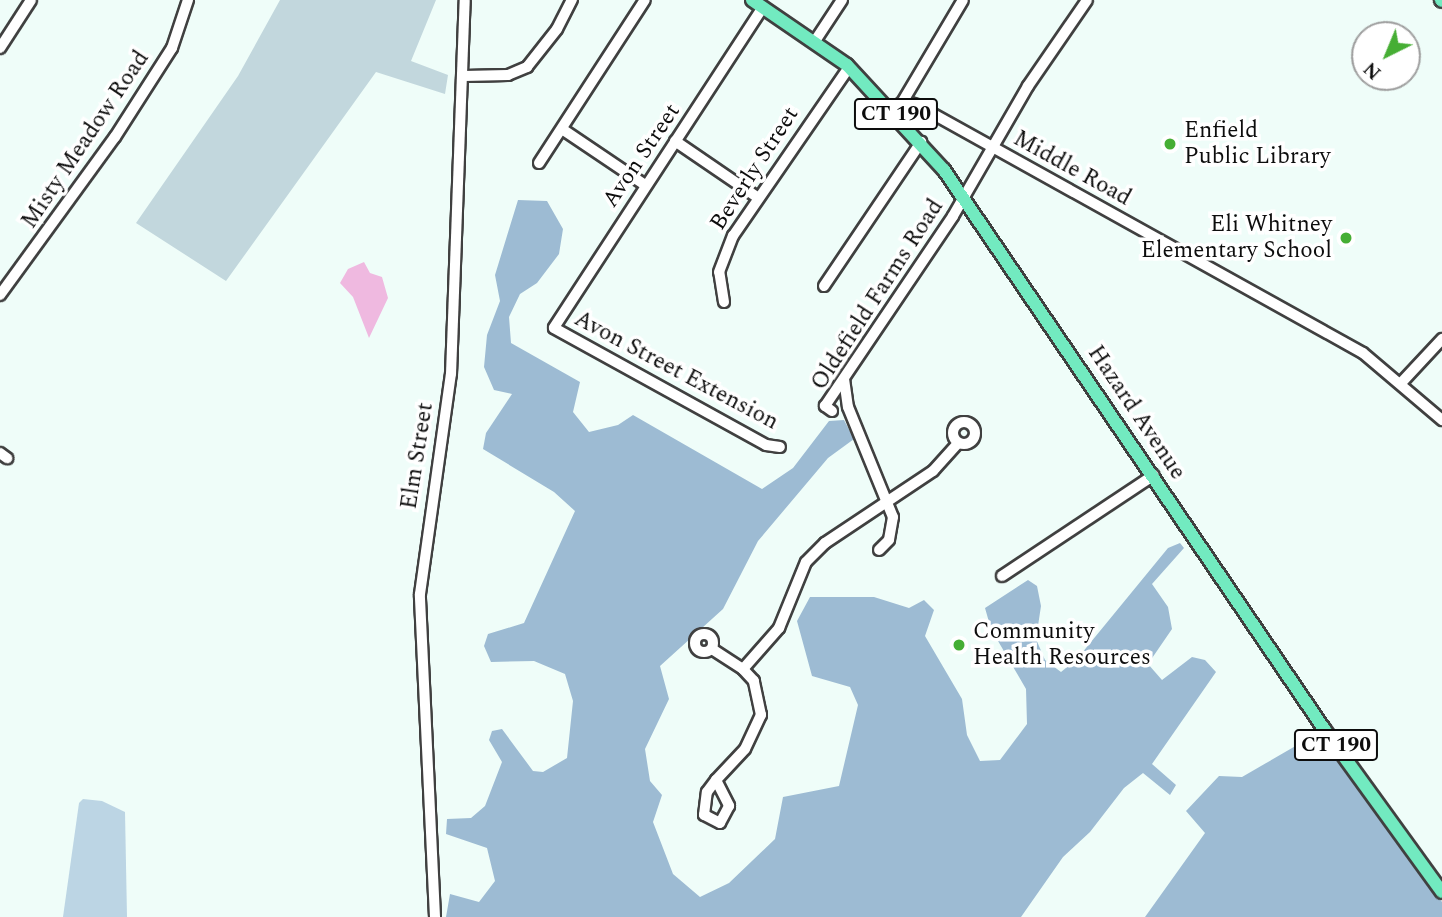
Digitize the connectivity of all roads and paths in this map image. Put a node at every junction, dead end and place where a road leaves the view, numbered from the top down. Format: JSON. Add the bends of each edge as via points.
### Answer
{"nodes":[{"id":1,"x":31,"y":0,"type":"edge"},
{"id":2,"x":188,"y":0,"type":"edge"},
{"id":3,"x":465,"y":0,"type":"edge"},
{"id":4,"x":572,"y":0,"type":"edge"},
{"id":5,"x":645,"y":0,"type":"edge"},
{"id":6,"x":842,"y":0,"type":"edge"},
{"id":7,"x":963,"y":0,"type":"edge"},
{"id":8,"x":1087,"y":0,"type":"edge"},
{"id":9,"x":758,"y":4,"type":"edge"},
{"id":10,"x":815,"y":41,"type":"junction"},
{"id":11,"x":0,"y":48,"type":"edge"},
{"id":12,"x":849,"y":67,"type":"junction"},
{"id":13,"x":464,"y":76,"type":"junction"},
{"id":14,"x":897,"y":106,"type":"junction"},
{"id":15,"x":562,"y":129,"type":"junction"},
{"id":16,"x":675,"y":141,"type":"junction"},
{"id":17,"x":921,"y":142,"type":"junction"},
{"id":18,"x":992,"y":146,"type":"junction"},
{"id":19,"x":540,"y":163,"type":"dead end"},
{"id":20,"x":645,"y":185,"type":"junction"},
{"id":21,"x":757,"y":197,"type":"junction"},
{"id":22,"x":964,"y":198,"type":"junction"},
{"id":23,"x":824,"y":286,"type":"dead end"},
{"id":24,"x":0,"y":295,"type":"edge"},
{"id":25,"x":724,"y":302,"type":"dead end"},
{"id":26,"x":554,"y":328,"type":"joint"},
{"id":27,"x":1442,"y":339,"type":"edge"},
{"id":28,"x":845,"y":379,"type":"junction"},
{"id":29,"x":1402,"y":382,"type":"junction"},
{"id":30,"x":832,"y":411,"type":"dead end"},
{"id":31,"x":1442,"y":419,"type":"edge"},
{"id":32,"x":958,"y":443,"type":"dead end"},
{"id":33,"x":780,"y":447,"type":"dead end"},
{"id":34,"x":1154,"y":475,"type":"junction"},
{"id":35,"x":890,"y":502,"type":"junction"},
{"id":36,"x":880,"y":550,"type":"dead end"},
{"id":37,"x":1002,"y":576,"type":"dead end"},
{"id":38,"x":712,"y":649,"type":"dead end"},
{"id":39,"x":743,"y":669,"type":"junction"},
{"id":40,"x":716,"y":780,"type":"dead end"},
{"id":41,"x":1442,"y":892,"type":"edge"},
{"id":42,"x":435,"y":917,"type":"edge"}],
"edges":[{"from":1,"to":11,"type":"street"},
{"from":2,"to":24,"type":"street","name":"Misty Meadow Road","via":[[172,48],[115,137]]},
{"from":3,"to":13,"type":"street","name":"Elm Street"},
{"from":4,"to":13,"type":"street","via":[[546,45],[527,67],[508,75]]},
{"from":5,"to":15,"type":"street"},
{"from":6,"to":10,"type":"street"},
{"from":7,"to":14,"type":"street"},
{"from":8,"to":18,"type":"street","name":"Oldefield Farms Road"},
{"from":9,"to":10,"type":"main road","name":"Hazard Avenue","number":"CT 190"},
{"from":9,"to":16,"type":"street","name":"Avon Street"},
{"from":10,"to":12,"type":"main road","name":"Hazard Avenue","number":"CT 190"},
{"from":12,"to":14,"type":"main road","name":"Hazard Avenue","number":"CT 190"},
{"from":12,"to":21,"type":"street","name":"Beverly Street"},
{"from":13,"to":42,"type":"street","name":"Elm Street","via":[[451,374],[421,594]]},
{"from":14,"to":17,"type":"main road","name":"Hazard Avenue","number":"CT 190"},
{"from":14,"to":18,"type":"street","name":"Middle Road"},
{"from":15,"to":19,"type":"street"},
{"from":15,"to":20,"type":"street"},
{"from":16,"to":20,"type":"street","name":"Avon Street"},
{"from":16,"to":21,"type":"street"},
{"from":17,"to":22,"type":"main road","name":"Hazard Avenue","number":"CT 190"},
{"from":17,"to":23,"type":"street"},
{"from":18,"to":22,"type":"street","name":"Oldefield Farms Road"},
{"from":18,"to":29,"type":"street","name":"Middle Road","via":[[1363,353]]},
{"from":20,"to":26,"type":"street","name":"Avon Street"},
{"from":21,"to":25,"type":"street","name":"Beverly Street","via":[[721,264]]},
{"from":22,"to":28,"type":"street","name":"Oldefield Farms Road"},
{"from":22,"to":34,"type":"main road","name":"Hazard Avenue","number":"CT 190"},
{"from":26,"to":33,"type":"street","name":"Avon Street Extension","via":[[766,445]]},
{"from":27,"to":29,"type":"street"},
{"from":28,"to":30,"type":"street","name":"Oldefield Farms Road","via":[[825,406]]},
{"from":28,"to":35,"type":"street","via":[[848,407]]},
{"from":29,"to":31,"type":"street","name":"Middle Road"},
{"from":32,"to":35,"type":"street","via":[[933,471]]},
{"from":34,"to":37,"type":"street"},
{"from":34,"to":41,"type":"main road","name":"Hazard Avenue","number":"CT 190","via":[[1324,729]]},
{"from":35,"to":36,"type":"street","via":[[893,524],[889,540]]},
{"from":35,"to":39,"type":"street","via":[[806,562],[779,628]]},
{"from":38,"to":39,"type":"street"},
{"from":39,"to":40,"type":"street","via":[[754,681],[761,715],[745,749]]}]}
